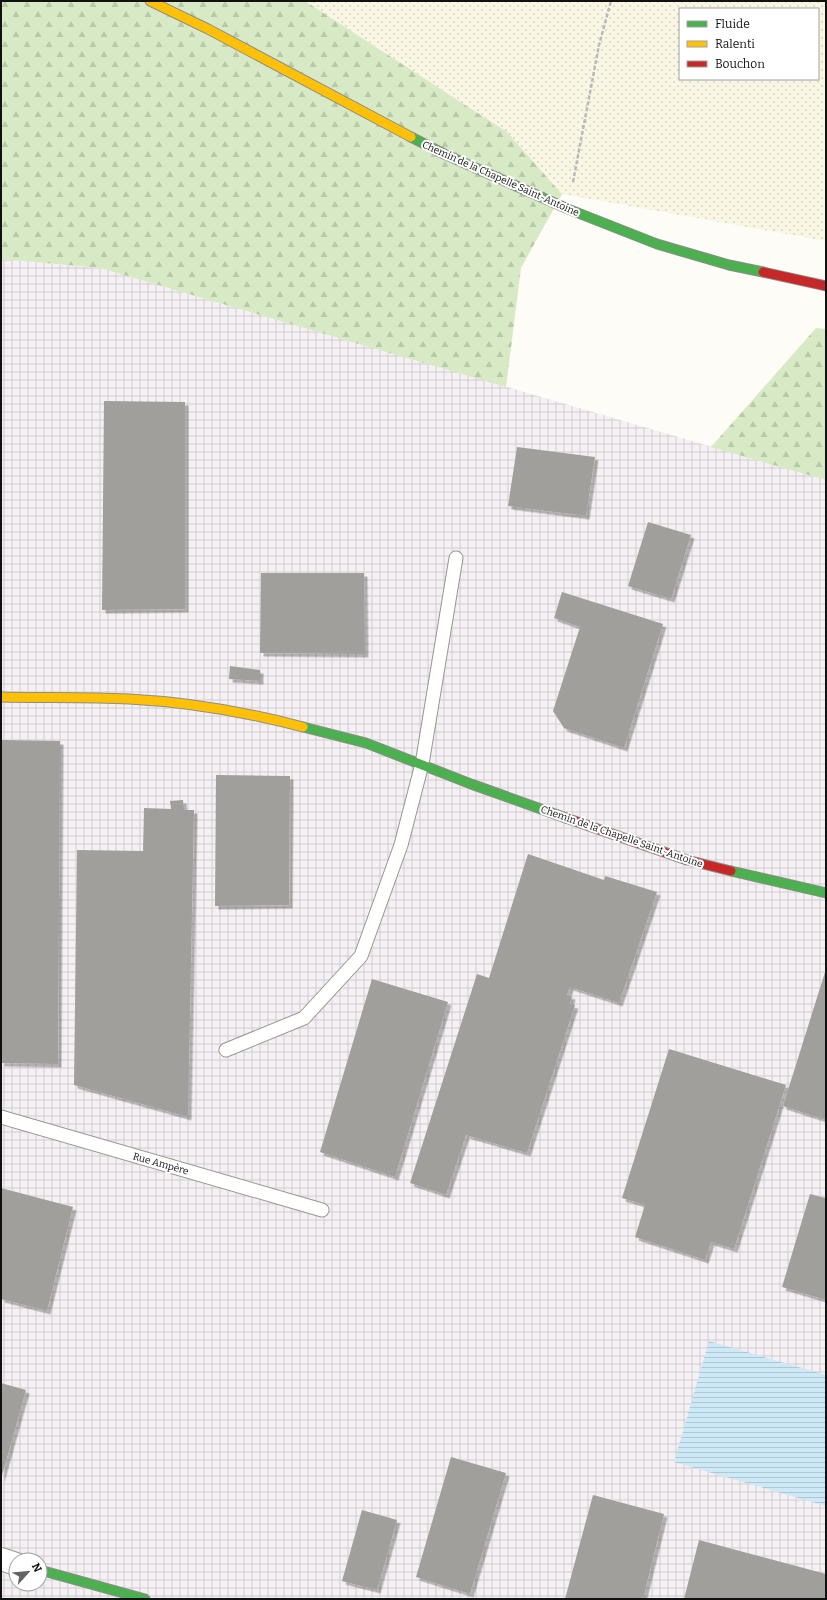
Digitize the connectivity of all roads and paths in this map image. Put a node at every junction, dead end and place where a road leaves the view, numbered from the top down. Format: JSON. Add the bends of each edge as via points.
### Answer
{"nodes":[{"id":1,"x":150,"y":1,"type":"edge"},
{"id":2,"x":611,"y":1,"type":"edge"},
{"id":3,"x":568,"y":208,"type":"junction"},
{"id":4,"x":826,"y":286,"type":"edge"},
{"id":5,"x":456,"y":558,"type":"dead end"},
{"id":6,"x":1,"y":697,"type":"edge"},
{"id":7,"x":422,"y":764,"type":"junction"},
{"id":8,"x":826,"y":892,"type":"edge"},
{"id":9,"x":226,"y":1050,"type":"dead end"},
{"id":10,"x":1,"y":1117,"type":"edge"},
{"id":11,"x":322,"y":1210,"type":"dead end"},
{"id":12,"x":48,"y":1572,"type":"edge"},
{"id":13,"x":145,"y":1599,"type":"edge"}],
"edges":[{"from":1,"to":3,"type":"street","name":"Chemin de la Chapelle Saint-Antoine","via":[[222,36],[444,154]]},
{"from":2,"to":3,"type":"path","via":[[599,45]]},
{"from":3,"to":4,"type":"street","name":"Chemin de la Chapelle Saint-Antoine","via":[[657,244],[729,265]]},
{"from":5,"to":7,"type":"lane"},
{"from":6,"to":7,"type":"street","name":"Chemin de la Chapelle Saint-Antoine","via":[[129,699],[266,717],[366,743]]},
{"from":7,"to":8,"type":"street","name":"Chemin de la Chapelle Saint-Antoine","via":[[687,860]]},
{"from":7,"to":9,"type":"lane","via":[[401,845],[361,956],[304,1018]]},
{"from":10,"to":11,"type":"lane","name":"Rue Ampère"},
{"from":12,"to":13,"type":"street"}]}
